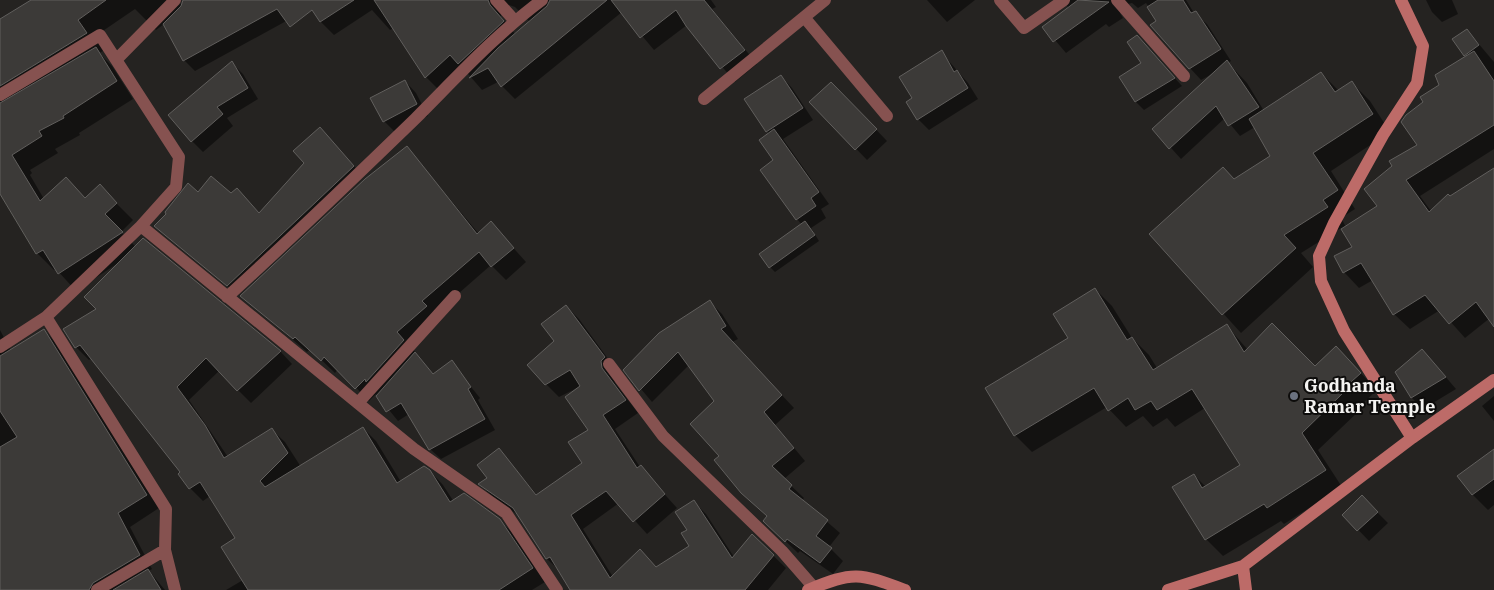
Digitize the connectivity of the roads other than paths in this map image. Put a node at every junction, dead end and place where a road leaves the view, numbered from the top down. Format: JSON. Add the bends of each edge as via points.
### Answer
{"nodes":[{"id":1,"x":175,"y":0,"type":"edge"},
{"id":2,"x":496,"y":0,"type":"edge"},
{"id":3,"x":542,"y":0,"type":"edge"},
{"id":4,"x":825,"y":0,"type":"edge"},
{"id":5,"x":1000,"y":0,"type":"edge"},
{"id":6,"x":1064,"y":0,"type":"edge"},
{"id":7,"x":1117,"y":0,"type":"edge"},
{"id":8,"x":1401,"y":0,"type":"edge"},
{"id":9,"x":804,"y":17,"type":"junction"},
{"id":10,"x":515,"y":21,"type":"junction"},
{"id":11,"x":116,"y":60,"type":"junction"},
{"id":12,"x":1184,"y":76,"type":"dead end"},
{"id":13,"x":0,"y":95,"type":"edge"},
{"id":14,"x":704,"y":99,"type":"dead end"},
{"id":15,"x":888,"y":116,"type":"dead end"},
{"id":16,"x":141,"y":226,"type":"junction"},
{"id":17,"x":455,"y":296,"type":"dead end"},
{"id":18,"x":227,"y":297,"type":"junction"},
{"id":19,"x":46,"y":317,"type":"junction"},
{"id":20,"x":0,"y":347,"type":"edge"},
{"id":21,"x":609,"y":364,"type":"dead end"},
{"id":22,"x":1494,"y":380,"type":"edge"},
{"id":23,"x":358,"y":403,"type":"junction"},
{"id":24,"x":1412,"y":438,"type":"junction"},
{"id":25,"x":165,"y":550,"type":"junction"},
{"id":26,"x":1243,"y":566,"type":"junction"},
{"id":27,"x":812,"y":589,"type":"edge"},
{"id":28,"x":97,"y":590,"type":"edge"},
{"id":29,"x":175,"y":590,"type":"edge"},
{"id":30,"x":557,"y":590,"type":"edge"},
{"id":31,"x":905,"y":590,"type":"edge"},
{"id":32,"x":1168,"y":590,"type":"edge"},
{"id":33,"x":1246,"y":590,"type":"edge"}],
"edges":[{"from":1,"to":11,"type":"street"},
{"from":2,"to":10,"type":"street"},
{"from":3,"to":10,"type":"street"},
{"from":4,"to":9,"type":"street"},
{"from":5,"to":6,"type":"street","via":[[1024,28]]},
{"from":7,"to":12,"type":"street"},
{"from":8,"to":24,"type":"street","via":[[1423,46],[1417,84],[1384,135],[1319,256],[1322,281],[1344,331]]},
{"from":9,"to":14,"type":"street"},
{"from":9,"to":15,"type":"street"},
{"from":10,"to":18,"type":"street","via":[[302,229]]},
{"from":11,"to":13,"type":"street","via":[[100,35]]},
{"from":11,"to":16,"type":"street","via":[[179,157],[176,187]]},
{"from":16,"to":18,"type":"street"},
{"from":16,"to":19,"type":"street"},
{"from":17,"to":23,"type":"street"},
{"from":18,"to":23,"type":"street"},
{"from":19,"to":20,"type":"street"},
{"from":19,"to":25,"type":"street","via":[[166,509]]},
{"from":21,"to":27,"type":"street","via":[[664,436],[782,551]]},
{"from":22,"to":24,"type":"street"},
{"from":23,"to":30,"type":"street","via":[[414,449],[506,513]]},
{"from":24,"to":26,"type":"street"},
{"from":25,"to":28,"type":"street"},
{"from":25,"to":29,"type":"street"},
{"from":26,"to":32,"type":"street"},
{"from":26,"to":33,"type":"street"},
{"from":27,"to":31,"type":"street","via":[[848,575],[870,577]]}]}
